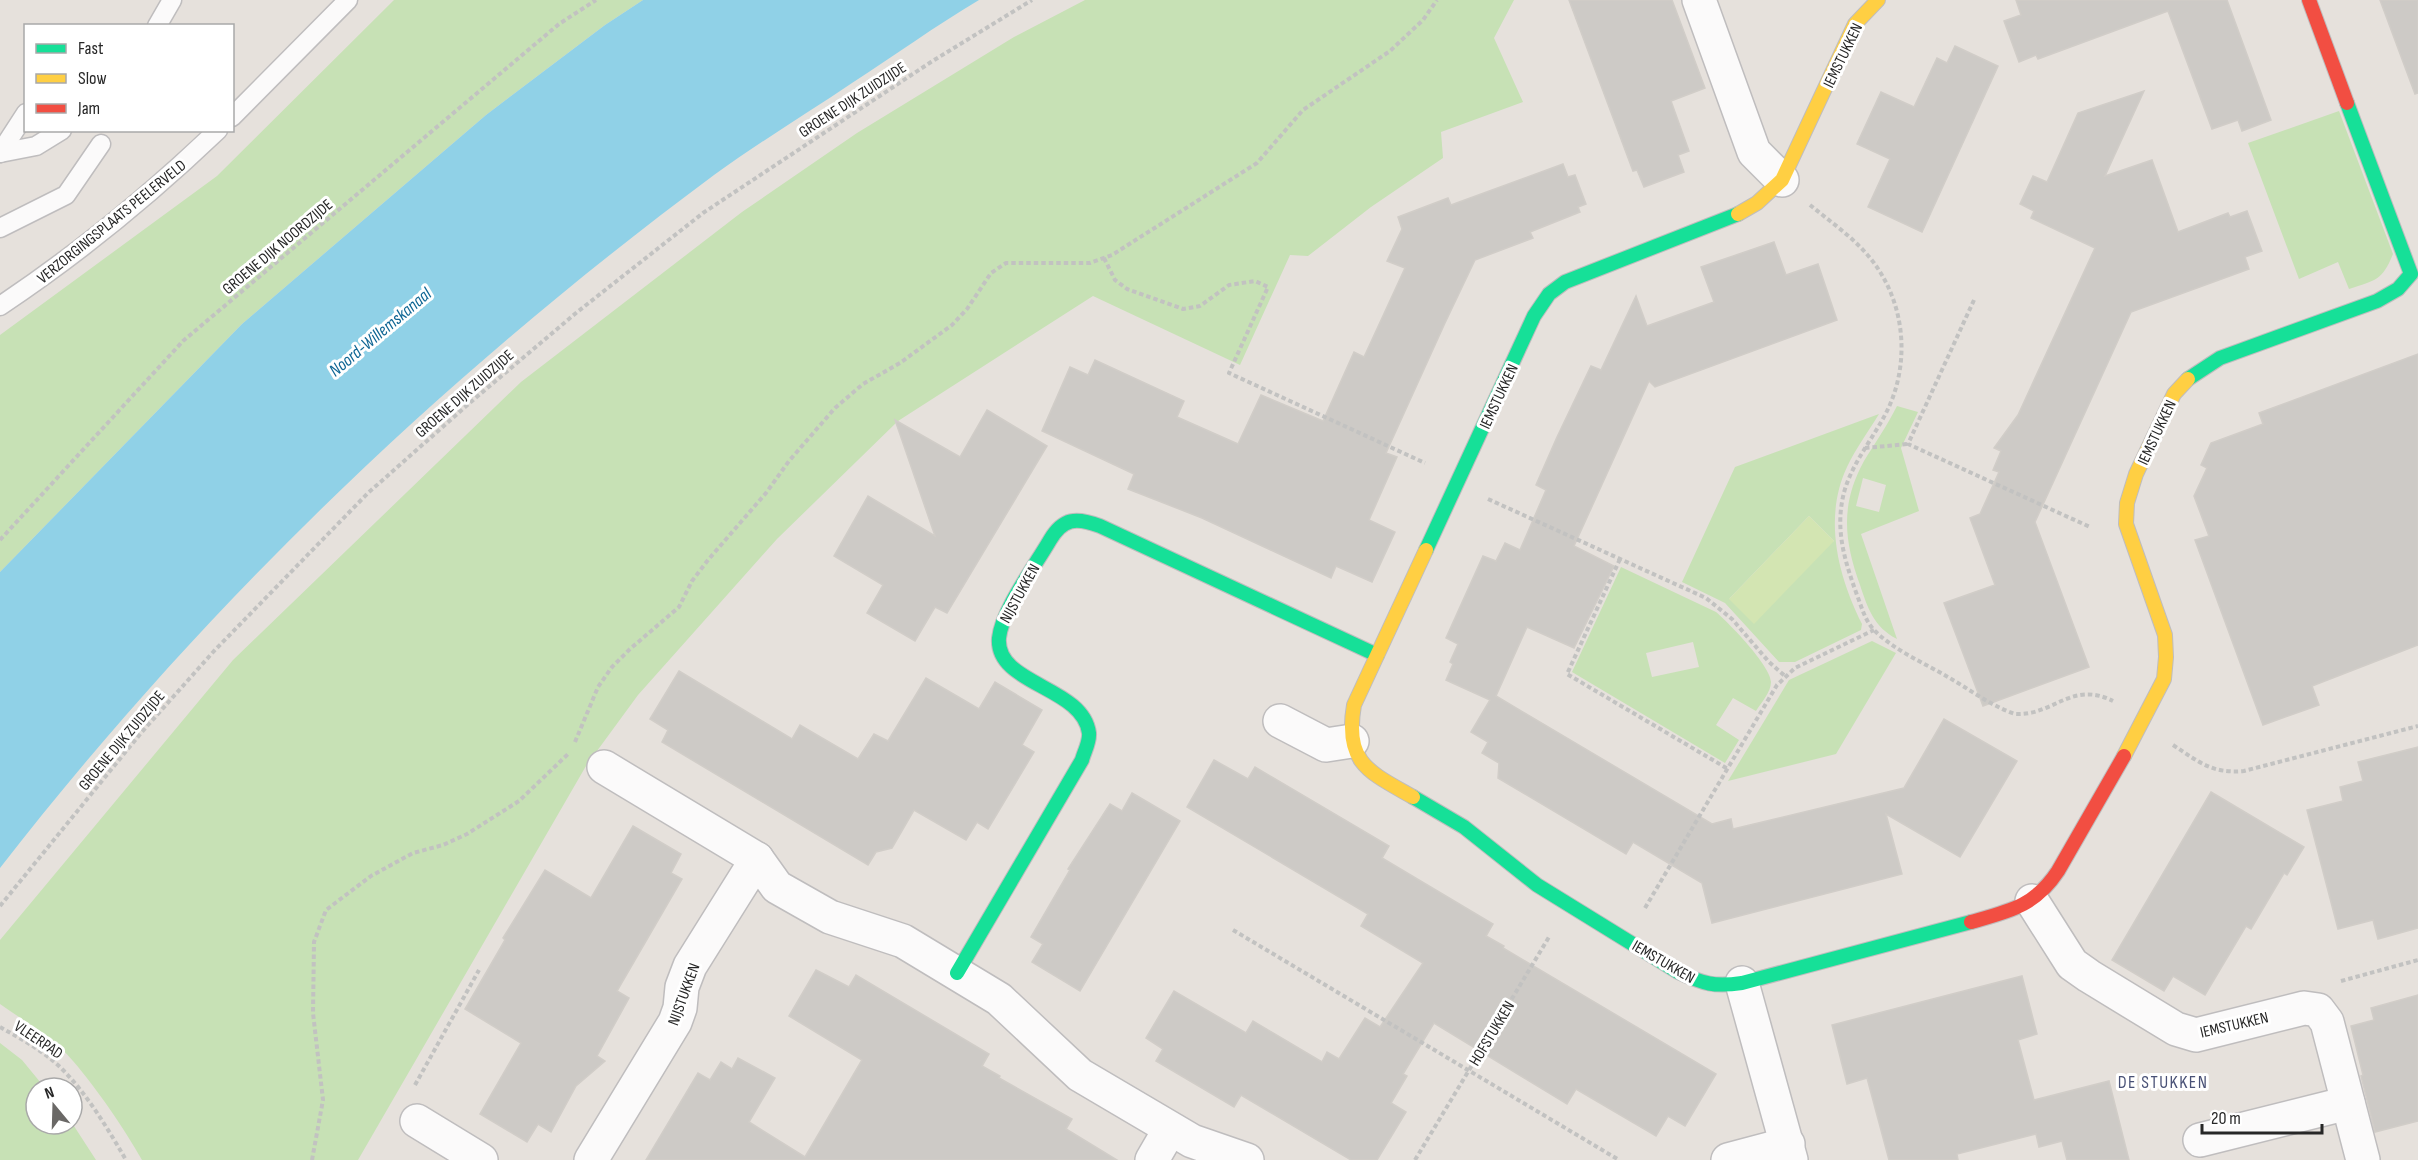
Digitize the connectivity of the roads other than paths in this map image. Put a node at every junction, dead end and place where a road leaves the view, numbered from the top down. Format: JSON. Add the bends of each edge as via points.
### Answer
{"nodes":[{"id":1,"x":172,"y":0,"type":"edge"},
{"id":2,"x":348,"y":0,"type":"edge"},
{"id":3,"x":1699,"y":0,"type":"edge"},
{"id":4,"x":1878,"y":0,"type":"edge"},
{"id":5,"x":2309,"y":0,"type":"edge"},
{"id":6,"x":158,"y":24,"type":"edge"},
{"id":7,"x":234,"y":115,"type":"edge"},
{"id":8,"x":24,"y":116,"type":"edge"},
{"id":9,"x":59,"y":132,"type":"edge"},
{"id":10,"x":216,"y":132,"type":"edge"},
{"id":11,"x":101,"y":144,"type":"dead end"},
{"id":12,"x":0,"y":153,"type":"edge"},
{"id":13,"x":1782,"y":180,"type":"junction"},
{"id":14,"x":0,"y":228,"type":"edge"},
{"id":15,"x":2415,"y":284,"type":"edge"},
{"id":16,"x":0,"y":306,"type":"edge"},
{"id":17,"x":1377,"y":655,"type":"junction"},
{"id":18,"x":1280,"y":722,"type":"dead end"},
{"id":19,"x":1353,"y":741,"type":"junction"},
{"id":20,"x":604,"y":767,"type":"dead end"},
{"id":21,"x":758,"y":859,"type":"junction"},
{"id":22,"x":2032,"y":901,"type":"junction"},
{"id":23,"x":957,"y":973,"type":"junction"},
{"id":24,"x":1742,"y":983,"type":"junction"},
{"id":25,"x":2348,"y":1103,"type":"junction"},
{"id":26,"x":417,"y":1121,"type":"road end"},
{"id":27,"x":1170,"y":1129,"type":"junction"},
{"id":28,"x":2200,"y":1140,"type":"dead end"},
{"id":29,"x":1789,"y":1152,"type":"edge"},
{"id":30,"x":481,"y":1160,"type":"edge"},
{"id":31,"x":591,"y":1160,"type":"edge"},
{"id":32,"x":1152,"y":1160,"type":"edge"},
{"id":33,"x":1247,"y":1160,"type":"edge"},
{"id":34,"x":1728,"y":1160,"type":"edge"},
{"id":35,"x":2363,"y":1160,"type":"edge"}],
"edges":[{"from":1,"to":6,"type":"lane"},
{"from":2,"to":7,"type":"lane"},
{"from":3,"to":13,"type":"street","via":[[1754,152]]},
{"from":4,"to":13,"type":"street","name":"IEMSTUKKEN","via":[[1855,24]]},
{"from":5,"to":15,"type":"street","name":"IEMSTUKKEN"},
{"from":8,"to":12,"type":"lane"},
{"from":9,"to":12,"type":"lane","via":[[36,146]]},
{"from":10,"to":16,"type":"lane","name":"VERZORGINGSPLAATS PEELERVELD","via":[[161,184],[51,272]]},
{"from":11,"to":14,"type":"lane","via":[[66,195]]},
{"from":13,"to":17,"type":"street","name":"IEMSTUKKEN","via":[[1757,203],[1729,219],[1591,270],[1549,294],[1534,316]]},
{"from":15,"to":22,"type":"street","name":"IEMSTUKKEN","via":[[2220,358],[2193,374],[2174,394],[2136,474],[2127,502],[2126,524],[2165,635],[2164,679],[2144,722],[2058,871]]},
{"from":17,"to":19,"type":"street","name":"IEMSTUKKEN","via":[[1354,705]]},
{"from":17,"to":23,"type":"street","name":"NIJSTUKKEN","via":[[1100,526],[1071,519],[1057,528],[1005,616],[998,646],[1006,662],[1020,674],[1067,701],[1084,718],[1089,735],[1082,760]]},
{"from":18,"to":19,"type":"street","via":[[1326,745]]},
{"from":19,"to":24,"type":"street","name":"IEMSTUKKEN","via":[[1370,772],[1464,827],[1568,905],[1698,981],[1718,986]]},
{"from":20,"to":21,"type":"street"},
{"from":21,"to":23,"type":"street","via":[[777,887],[830,917],[903,941]]},
{"from":21,"to":31,"type":"street","name":"NIJSTUKKEN","via":[[690,966],[675,1022]]},
{"from":22,"to":24,"type":"street","name":"IEMSTUKKEN","via":[[2004,913]]},
{"from":22,"to":25,"type":"street","name":"IEMSTUKKEN","via":[[2072,964],[2176,1029],[2196,1035],[2304,1008],[2318,1010],[2327,1022]]},
{"from":23,"to":27,"type":"street","via":[[1005,1004],[1080,1075]]},
{"from":24,"to":29,"type":"street"},
{"from":25,"to":28,"type":"street"},
{"from":25,"to":35,"type":"street"},
{"from":26,"to":30,"type":"street"},
{"from":27,"to":32,"type":"street"},
{"from":27,"to":33,"type":"street","via":[[1192,1142]]},
{"from":29,"to":34,"type":"street"}]}
